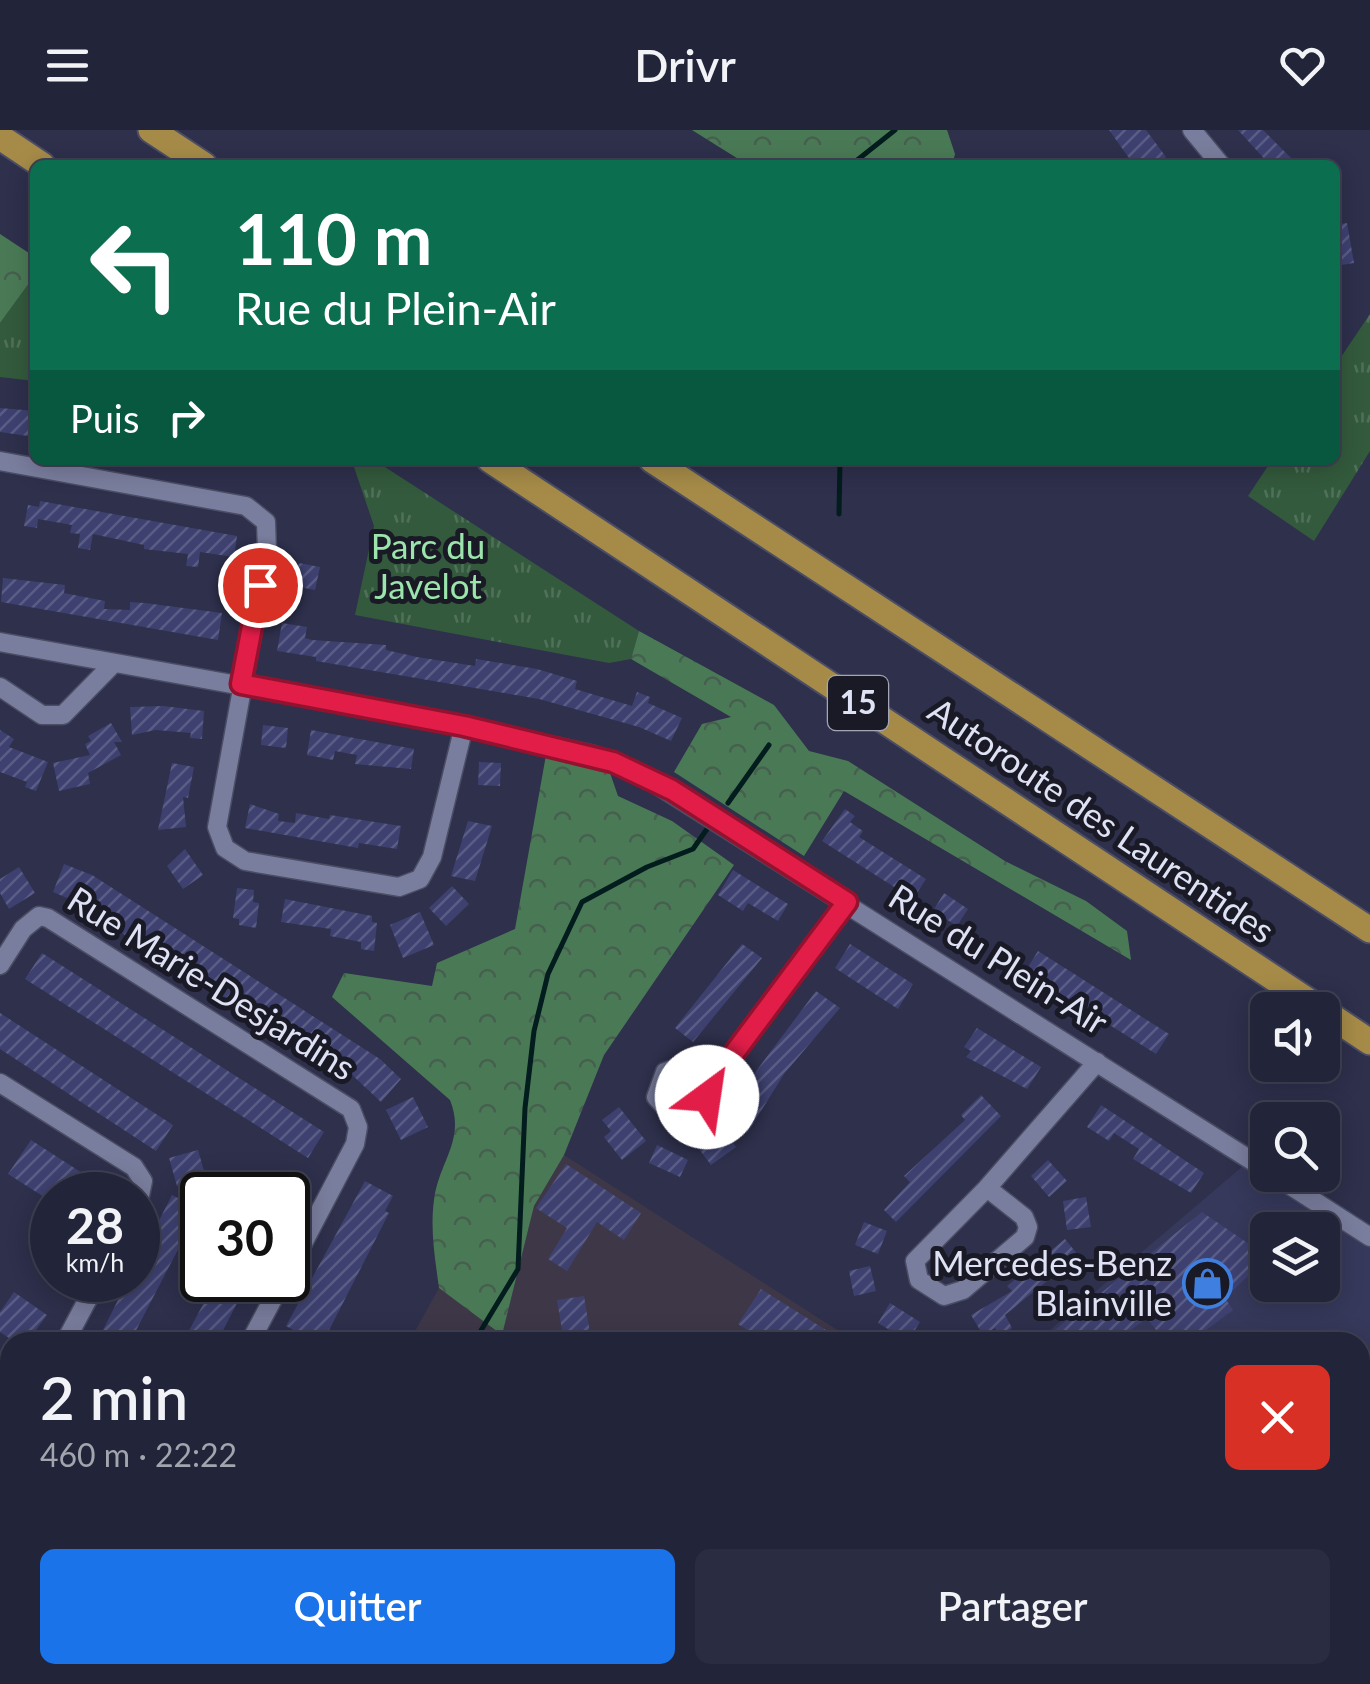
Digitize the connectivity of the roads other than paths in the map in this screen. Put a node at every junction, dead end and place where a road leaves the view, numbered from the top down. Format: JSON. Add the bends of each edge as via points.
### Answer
{"nodes":[{"id":1,"x":150,"y":130,"type":"edge"},
{"id":2,"x":1192,"y":130,"type":"edge"},
{"id":3,"x":0,"y":138,"type":"edge"},
{"id":4,"x":34,"y":160,"type":"edge"},
{"id":5,"x":196,"y":160,"type":"edge"},
{"id":6,"x":1216,"y":160,"type":"edge"},
{"id":7,"x":0,"y":462,"type":"edge"},
{"id":8,"x":498,"y":465,"type":"edge"},
{"id":9,"x":660,"y":465,"type":"edge"},
{"id":10,"x":0,"y":642,"type":"edge"},
{"id":11,"x":114,"y":663,"type":"junction"},
{"id":12,"x":241,"y":684,"type":"junction"},
{"id":13,"x":0,"y":687,"type":"edge"},
{"id":14,"x":464,"y":726,"type":"junction"},
{"id":15,"x":847,"y":902,"type":"junction"},
{"id":16,"x":1370,"y":930,"type":"edge"},
{"id":17,"x":0,"y":965,"type":"edge"},
{"id":18,"x":1295,"y":992,"type":"edge"},
{"id":19,"x":1340,"y":1022,"type":"edge"},
{"id":20,"x":1370,"y":1042,"type":"edge"},
{"id":21,"x":1097,"y":1062,"type":"junction"},
{"id":22,"x":0,"y":1083,"type":"edge"},
{"id":23,"x":708,"y":1088,"type":"dead end"},
{"id":24,"x":1250,"y":1160,"type":"edge"},
{"id":25,"x":137,"y":1172,"type":"edge"},
{"id":26,"x":987,"y":1188,"type":"junction"},
{"id":27,"x":1300,"y":1192,"type":"edge"},
{"id":28,"x":310,"y":1230,"type":"edge"},
{"id":29,"x":1370,"y":1237,"type":"edge"},
{"id":30,"x":86,"y":1302,"type":"edge"},
{"id":31,"x":271,"y":1302,"type":"edge"},
{"id":32,"x":70,"y":1332,"type":"edge"},
{"id":33,"x":255,"y":1332,"type":"edge"}],
"edges":[{"from":1,"to":5,"type":"highway"},
{"from":2,"to":6,"type":"street"},
{"from":3,"to":4,"type":"highway"},
{"from":7,"to":12,"type":"street","via":[[246,506],[266,522],[267,551]]},
{"from":8,"to":18,"type":"highway","name":"Autoroute des Laurentides","number":"15"},
{"from":9,"to":16,"type":"highway","name":"Autoroute des Laurentides","number":"15"},
{"from":10,"to":11,"type":"street","name":"Rue du Plein-Air"},
{"from":11,"to":12,"type":"street","name":"Rue du Plein-Air"},
{"from":11,"to":13,"type":"street","via":[[62,715],[42,714]]},
{"from":12,"to":14,"type":"street","name":"Rue du Plein-Air"},
{"from":12,"to":14,"type":"street","via":[[218,826],[225,848],[245,861],[399,887],[420,879],[432,856]]},
{"from":14,"to":15,"type":"street","name":"Rue du Plein-Air","via":[[632,768]]},
{"from":15,"to":21,"type":"street","name":"Rue du Plein-Air"},
{"from":15,"to":23,"type":"street"},
{"from":17,"to":28,"type":"street","name":"Rue Marie-Desjardins","via":[[29,921],[48,918],[352,1109],[355,1144]]},
{"from":19,"to":20,"type":"highway","name":"Autoroute des Laurentides","number":"15"},
{"from":21,"to":24,"type":"street","name":"Rue du Plein-Air"},
{"from":21,"to":26,"type":"street"},
{"from":22,"to":25,"type":"street"},
{"from":26,"to":26,"type":"street","via":[[916,1261],[919,1280],[944,1296],[963,1290],[1025,1237],[1024,1217]]},
{"from":27,"to":29,"type":"street","name":"Rue du Plein-Air"},
{"from":30,"to":32,"type":"street"},
{"from":31,"to":33,"type":"street"}]}
